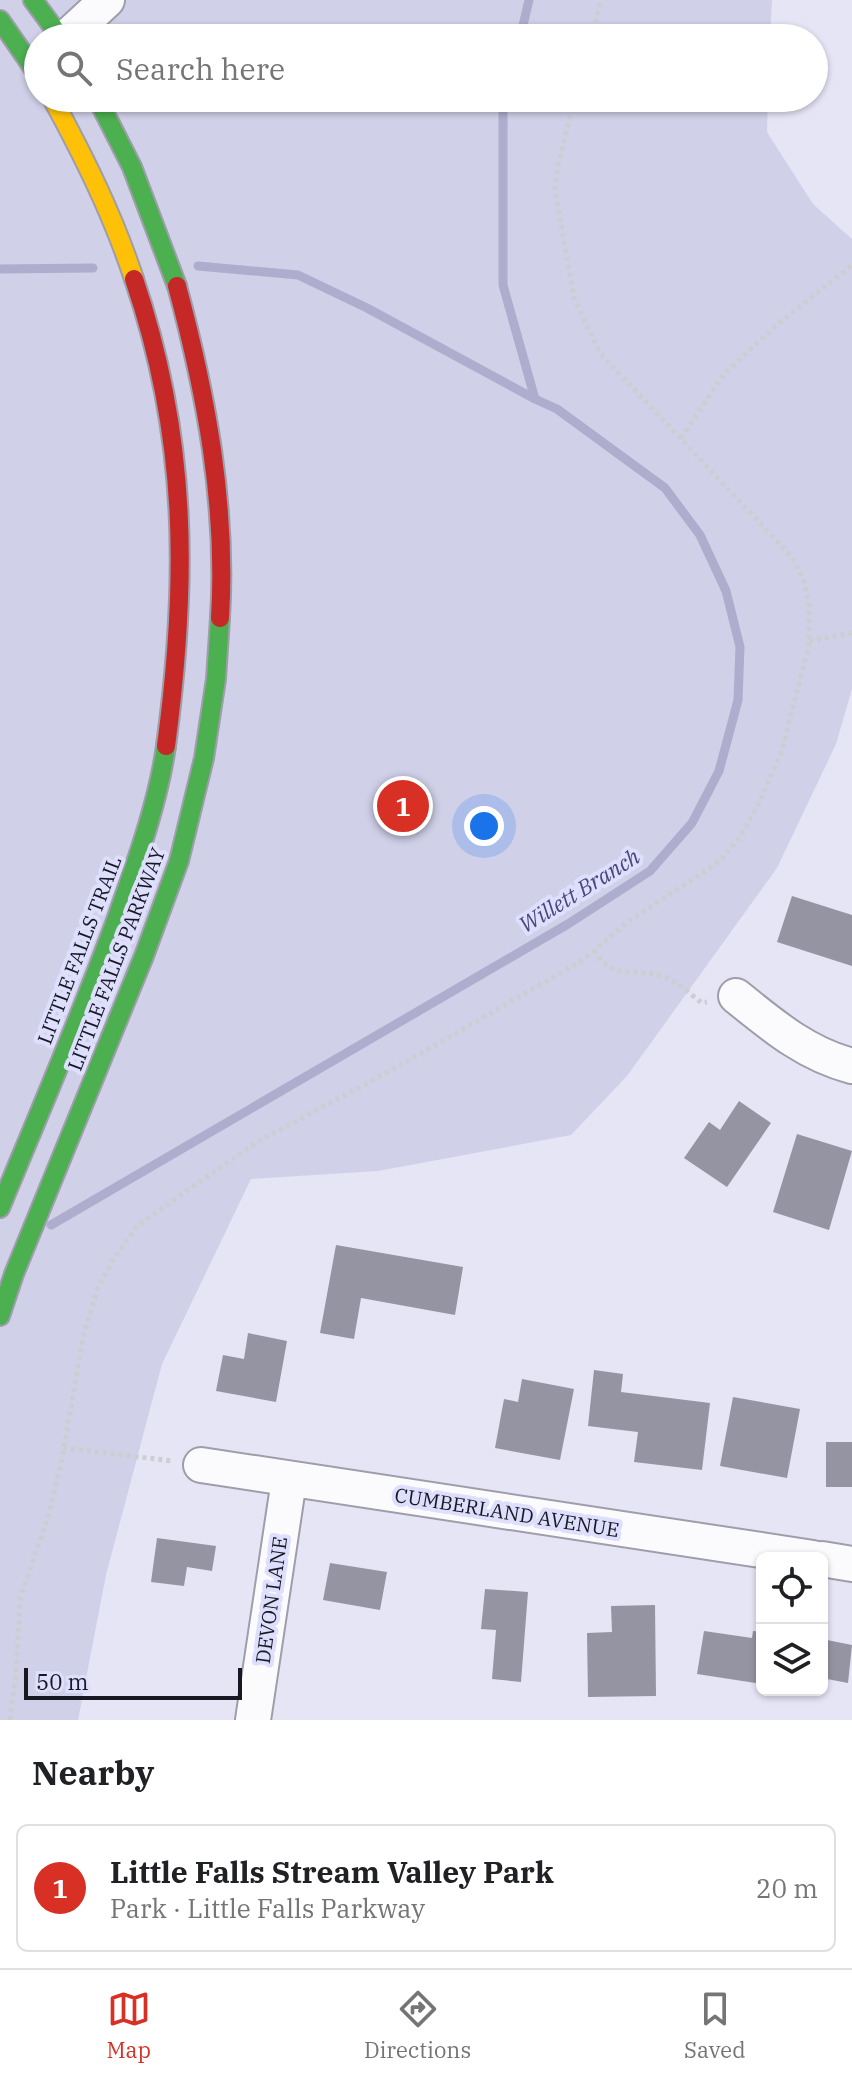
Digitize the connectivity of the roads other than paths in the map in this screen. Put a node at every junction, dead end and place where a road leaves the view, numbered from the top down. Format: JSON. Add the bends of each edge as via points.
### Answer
{"nodes":[{"id":1,"x":33,"y":0,"type":"edge"},
{"id":2,"x":107,"y":0,"type":"edge"},
{"id":3,"x":0,"y":20,"type":"edge"},
{"id":4,"x":52,"y":24,"type":"edge"},
{"id":5,"x":79,"y":24,"type":"edge"},
{"id":6,"x":24,"y":52,"type":"edge"},
{"id":7,"x":60,"y":112,"type":"edge"},
{"id":8,"x":104,"y":112,"type":"edge"},
{"id":9,"x":736,"y":996,"type":"road end"},
{"id":10,"x":852,"y":1066,"type":"edge"},
{"id":11,"x":0,"y":1208,"type":"edge"},
{"id":12,"x":0,"y":1316,"type":"edge"},
{"id":13,"x":201,"y":1465,"type":"road end"},
{"id":14,"x":289,"y":1480,"type":"junction"},
{"id":15,"x":773,"y":1552,"type":"edge"},
{"id":16,"x":828,"y":1560,"type":"edge"},
{"id":17,"x":852,"y":1564,"type":"edge"},
{"id":18,"x":253,"y":1720,"type":"edge"}],
"edges":[{"from":1,"to":4,"type":"main road"},
{"from":2,"to":5,"type":"street"},
{"from":3,"to":6,"type":"main road"},
{"from":7,"to":11,"type":"main road","name":"LITTLE FALLS PARKWAY","via":[[102,191],[136,277],[164,379],[179,477],[183,575],[178,660],[156,794],[104,951]]},
{"from":8,"to":12,"type":"main road","name":"LITTLE FALLS PARKWAY","via":[[170,259],[193,335],[218,488],[223,586],[201,776],[169,893]]},
{"from":9,"to":10,"type":"street","via":[[793,1042]]},
{"from":13,"to":14,"type":"street","name":"CUMBERLAND AVENUE"},
{"from":14,"to":15,"type":"street","name":"CUMBERLAND AVENUE"},
{"from":14,"to":18,"type":"street","name":"DEVON LANE"},
{"from":16,"to":17,"type":"street"}]}
